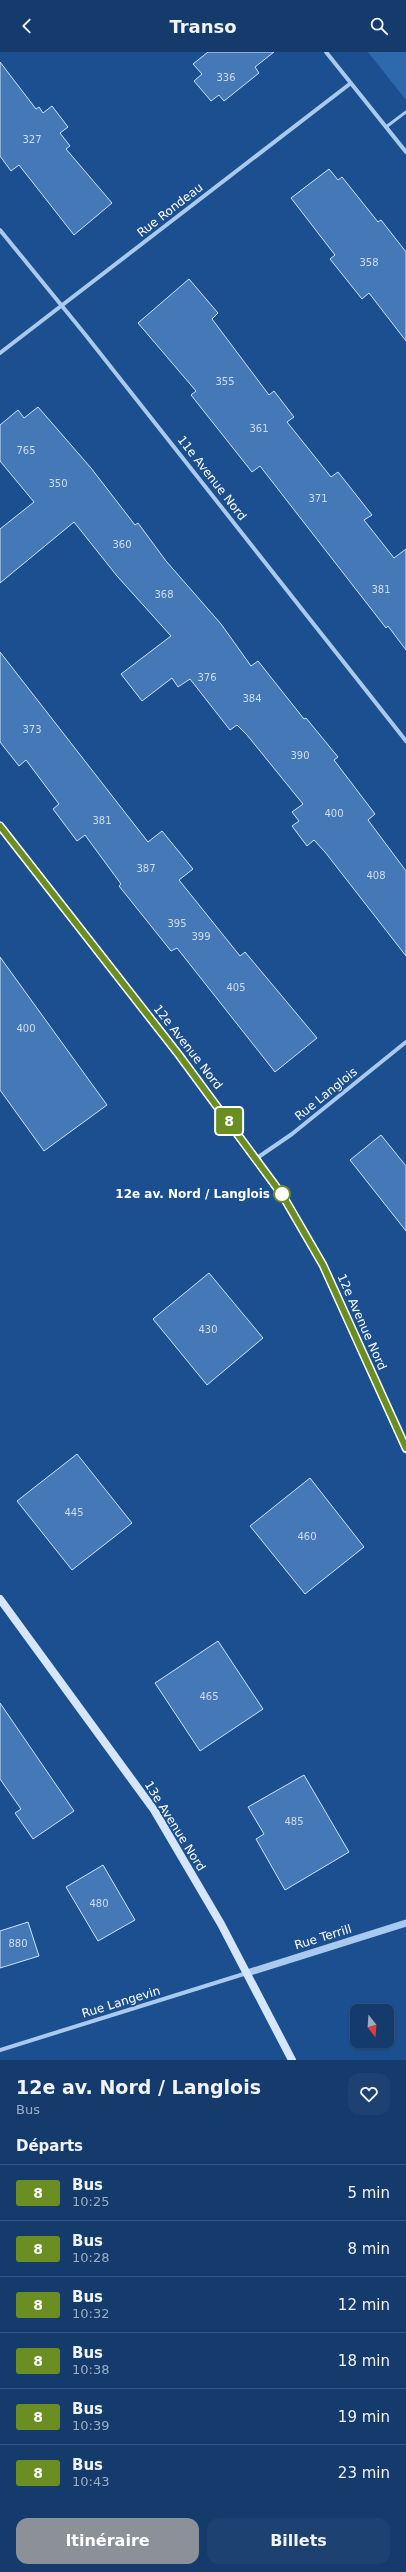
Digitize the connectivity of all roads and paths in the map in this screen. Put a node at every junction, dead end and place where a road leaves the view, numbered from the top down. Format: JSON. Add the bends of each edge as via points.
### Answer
{"nodes":[{"id":1,"x":326,"y":52,"type":"edge"},
{"id":2,"x":351,"y":83,"type":"junction"},
{"id":3,"x":406,"y":112,"type":"edge"},
{"id":4,"x":386,"y":127,"type":"junction"},
{"id":5,"x":406,"y":152,"type":"edge"},
{"id":6,"x":0,"y":230,"type":"edge"},
{"id":7,"x":62,"y":305,"type":"junction"},
{"id":8,"x":0,"y":353,"type":"edge"},
{"id":9,"x":406,"y":741,"type":"edge"},
{"id":10,"x":0,"y":826,"type":"edge"},
{"id":11,"x":406,"y":1042,"type":"edge"},
{"id":12,"x":257,"y":1158,"type":"junction"},
{"id":13,"x":406,"y":1448,"type":"edge"},
{"id":14,"x":0,"y":1599,"type":"edge"},
{"id":15,"x":406,"y":1923,"type":"edge"},
{"id":16,"x":247,"y":1972,"type":"junction"},
{"id":17,"x":0,"y":2050,"type":"edge"},
{"id":18,"x":292,"y":2060,"type":"edge"}],
"edges":[{"from":1,"to":2,"type":"street"},
{"from":2,"to":4,"type":"street"},
{"from":2,"to":7,"type":"street","name":"Rue Rondeau"},
{"from":3,"to":4,"type":"lane"},
{"from":4,"to":5,"type":"street"},
{"from":6,"to":7,"type":"street","name":"11e Avenue Nord"},
{"from":7,"to":8,"type":"street","name":"Rue Rondeau"},
{"from":7,"to":9,"type":"street","name":"11e Avenue Nord"},
{"from":10,"to":12,"type":"main road","name":"12e Avenue Nord"},
{"from":11,"to":12,"type":"street","name":"Rue Langlois","via":[[292,1134]]},
{"from":12,"to":13,"type":"main road","name":"12e Avenue Nord","via":[[283,1196],[323,1265]]},
{"from":14,"to":16,"type":"main road","name":"13e Avenue Nord","via":[[154,1810]]},
{"from":15,"to":16,"type":"street","name":"Rue Terrill"},
{"from":16,"to":17,"type":"street","name":"Rue Langevin"},
{"from":16,"to":18,"type":"main road","name":"13e Avenue Nord"}]}
